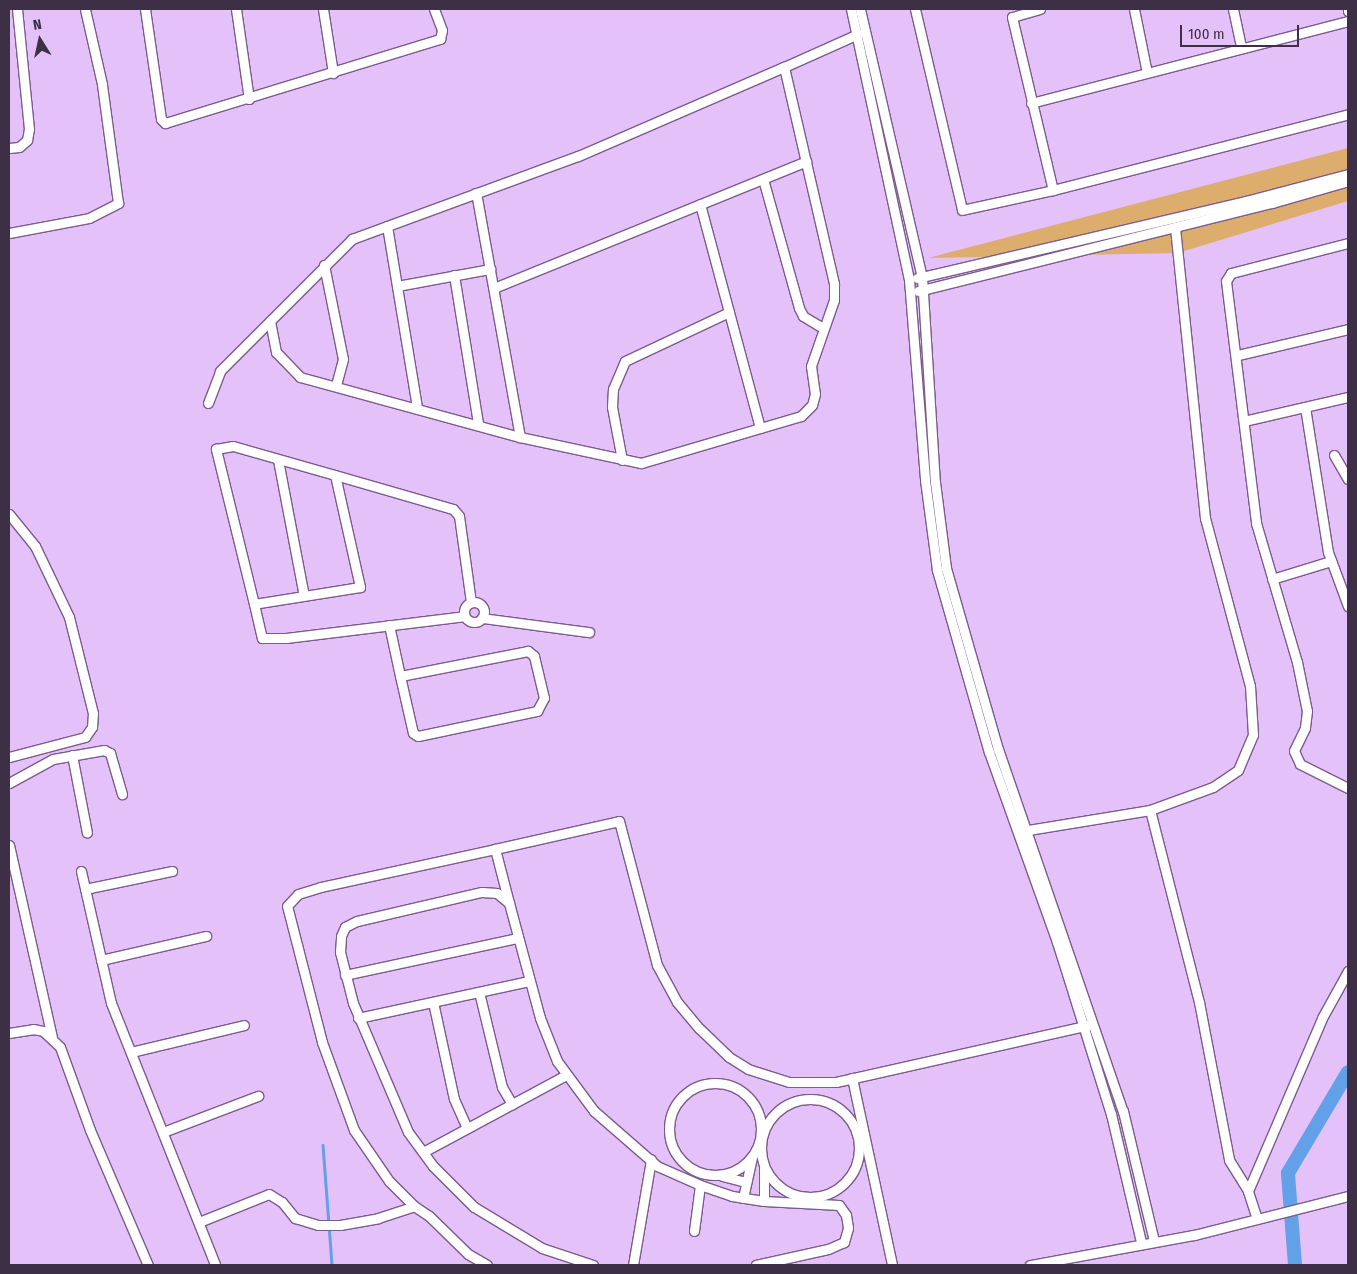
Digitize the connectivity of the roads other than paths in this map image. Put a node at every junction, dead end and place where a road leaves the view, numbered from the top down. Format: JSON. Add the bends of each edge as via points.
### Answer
{"nodes":[{"id":1,"x":18,"y":9,"type":"edge"},
{"id":2,"x":84,"y":9,"type":"edge"},
{"id":3,"x":144,"y":9,"type":"edge"},
{"id":4,"x":236,"y":9,"type":"edge"},
{"id":5,"x":323,"y":9,"type":"edge"},
{"id":6,"x":434,"y":9,"type":"edge"},
{"id":7,"x":851,"y":9,"type":"edge"},
{"id":8,"x":860,"y":9,"type":"edge"},
{"id":9,"x":915,"y":9,"type":"edge"},
{"id":10,"x":1040,"y":9,"type":"edge"},
{"id":11,"x":1134,"y":9,"type":"edge"},
{"id":12,"x":1232,"y":9,"type":"edge"},
{"id":13,"x":1348,"y":21,"type":"edge"},
{"id":14,"x":866,"y":32,"type":"junction"},
{"id":15,"x":855,"y":35,"type":"junction"},
{"id":16,"x":1241,"y":48,"type":"junction"},
{"id":17,"x":784,"y":68,"type":"junction"},
{"id":18,"x":333,"y":73,"type":"junction"},
{"id":19,"x":1147,"y":73,"type":"junction"},
{"id":20,"x":249,"y":99,"type":"junction"},
{"id":21,"x":1031,"y":103,"type":"junction"},
{"id":22,"x":1348,"y":114,"type":"edge"},
{"id":23,"x":9,"y":148,"type":"edge"},
{"id":24,"x":806,"y":160,"type":"junction"},
{"id":25,"x":1348,"y":174,"type":"edge"},
{"id":26,"x":763,"y":179,"type":"junction"},
{"id":27,"x":1348,"y":180,"type":"edge"},
{"id":28,"x":1053,"y":190,"type":"junction"},
{"id":29,"x":476,"y":193,"type":"junction"},
{"id":30,"x":700,"y":204,"type":"junction"},
{"id":31,"x":387,"y":226,"type":"junction"},
{"id":32,"x":1175,"y":228,"type":"junction"},
{"id":33,"x":9,"y":233,"type":"edge"},
{"id":34,"x":1348,"y":243,"type":"edge"},
{"id":35,"x":324,"y":265,"type":"junction"},
{"id":36,"x":490,"y":268,"type":"junction"},
{"id":37,"x":454,"y":275,"type":"junction"},
{"id":38,"x":922,"y":277,"type":"junction"},
{"id":39,"x":909,"y":280,"type":"junction"},
{"id":40,"x":397,"y":286,"type":"junction"},
{"id":41,"x":494,"y":288,"type":"junction"},
{"id":42,"x":923,"y":290,"type":"junction"},
{"id":43,"x":910,"y":293,"type":"junction"},
{"id":44,"x":730,"y":312,"type":"junction"},
{"id":45,"x":270,"y":321,"type":"junction"},
{"id":46,"x":823,"y":328,"type":"junction"},
{"id":47,"x":1348,"y":329,"type":"edge"},
{"id":48,"x":1238,"y":355,"type":"junction"},
{"id":49,"x":336,"y":386,"type":"junction"},
{"id":50,"x":1348,"y":397,"type":"edge"},
{"id":51,"x":208,"y":403,"type":"dead end"},
{"id":52,"x":417,"y":408,"type":"junction"},
{"id":53,"x":1305,"y":408,"type":"junction"},
{"id":54,"x":1244,"y":421,"type":"junction"},
{"id":55,"x":478,"y":424,"type":"junction"},
{"id":56,"x":760,"y":428,"type":"junction"},
{"id":57,"x":520,"y":437,"type":"junction"},
{"id":58,"x":1334,"y":455,"type":"dead end"},
{"id":59,"x":278,"y":460,"type":"junction"},
{"id":60,"x":622,"y":460,"type":"junction"},
{"id":61,"x":335,"y":475,"type":"junction"},
{"id":62,"x":1348,"y":479,"type":"edge"},
{"id":63,"x":9,"y":514,"type":"edge"},
{"id":64,"x":1331,"y":562,"type":"junction"},
{"id":65,"x":1272,"y":579,"type":"junction"},
{"id":66,"x":1345,"y":587,"type":"edge"},
{"id":67,"x":304,"y":596,"type":"junction"},
{"id":68,"x":471,"y":602,"type":"junction"},
{"id":69,"x":254,"y":604,"type":"junction"},
{"id":70,"x":1348,"y":606,"type":"edge"},
{"id":71,"x":464,"y":616,"type":"junction"},
{"id":72,"x":482,"y":618,"type":"junction"},
{"id":73,"x":389,"y":625,"type":"junction"},
{"id":74,"x":588,"y":632,"type":"dead end"},
{"id":75,"x":400,"y":676,"type":"junction"},
{"id":76,"x":72,"y":755,"type":"junction"},
{"id":77,"x":9,"y":757,"type":"edge"},
{"id":78,"x":9,"y":783,"type":"edge"},
{"id":79,"x":1348,"y":788,"type":"edge"},
{"id":80,"x":122,"y":794,"type":"dead end"},
{"id":81,"x":1150,"y":810,"type":"junction"},
{"id":82,"x":1027,"y":830,"type":"junction"},
{"id":83,"x":1016,"y":832,"type":"junction"},
{"id":84,"x":87,"y":833,"type":"dead end"},
{"id":85,"x":9,"y":845,"type":"edge"},
{"id":86,"x":495,"y":849,"type":"junction"},
{"id":87,"x":81,"y":871,"type":"dead end"},
{"id":88,"x":172,"y":871,"type":"dead end"},
{"id":89,"x":85,"y":889,"type":"junction"},
{"id":90,"x":509,"y":903,"type":"junction"},
{"id":91,"x":206,"y":936,"type":"dead end"},
{"id":92,"x":518,"y":938,"type":"junction"},
{"id":93,"x":101,"y":960,"type":"junction"},
{"id":94,"x":1348,"y":971,"type":"edge"},
{"id":95,"x":345,"y":974,"type":"junction"},
{"id":96,"x":529,"y":981,"type":"junction"},
{"id":97,"x":479,"y":992,"type":"junction"},
{"id":98,"x":433,"y":1002,"type":"junction"},
{"id":99,"x":358,"y":1018,"type":"junction"},
{"id":100,"x":1094,"y":1024,"type":"junction"},
{"id":101,"x":244,"y":1025,"type":"dead end"},
{"id":102,"x":1084,"y":1026,"type":"junction"},
{"id":103,"x":9,"y":1033,"type":"edge"},
{"id":104,"x":52,"y":1036,"type":"junction"},
{"id":105,"x":131,"y":1052,"type":"junction"},
{"id":106,"x":566,"y":1075,"type":"junction"},
{"id":107,"x":852,"y":1078,"type":"junction"},
{"id":108,"x":258,"y":1096,"type":"dead end"},
{"id":109,"x":512,"y":1104,"type":"junction"},
{"id":110,"x":467,"y":1128,"type":"junction"},
{"id":111,"x":163,"y":1132,"type":"junction"},
{"id":112,"x":423,"y":1152,"type":"junction"},
{"id":113,"x":752,"y":1157,"type":"junction"},
{"id":114,"x":651,"y":1160,"type":"junction"},
{"id":115,"x":764,"y":1164,"type":"junction"},
{"id":116,"x":719,"y":1175,"type":"junction"},
{"id":117,"x":746,"y":1182,"type":"junction"},
{"id":118,"x":700,"y":1185,"type":"junction"},
{"id":119,"x":765,"y":1187,"type":"junction"},
{"id":120,"x":1248,"y":1191,"type":"junction"},
{"id":121,"x":791,"y":1192,"type":"junction"},
{"id":122,"x":1348,"y":1196,"type":"edge"},
{"id":123,"x":743,"y":1198,"type":"junction"},
{"id":124,"x":764,"y":1202,"type":"junction"},
{"id":125,"x":414,"y":1206,"type":"junction"},
{"id":126,"x":1257,"y":1219,"type":"junction"},
{"id":127,"x":198,"y":1222,"type":"junction"},
{"id":128,"x":694,"y":1231,"type":"dead end"},
{"id":129,"x":1154,"y":1240,"type":"junction"},
{"id":130,"x":1141,"y":1242,"type":"junction"},
{"id":131,"x":148,"y":1265,"type":"edge"},
{"id":132,"x":215,"y":1265,"type":"edge"},
{"id":133,"x":487,"y":1265,"type":"edge"},
{"id":134,"x":593,"y":1265,"type":"edge"},
{"id":135,"x":633,"y":1265,"type":"edge"},
{"id":136,"x":756,"y":1265,"type":"edge"},
{"id":137,"x":892,"y":1265,"type":"edge"},
{"id":138,"x":1030,"y":1265,"type":"edge"}],
"edges":[{"from":1,"to":23,"type":"street","via":[[30,129],[27,140],[19,147]]},
{"from":2,"to":33,"type":"street","via":[[102,84],[118,203],[89,218]]},
{"from":3,"to":20,"type":"street","via":[[161,119],[165,123]]},
{"from":4,"to":20,"type":"street"},
{"from":5,"to":18,"type":"street"},
{"from":6,"to":18,"type":"street","via":[[442,30],[440,39]]},
{"from":7,"to":15,"type":"street"},
{"from":8,"to":14,"type":"street"},
{"from":9,"to":28,"type":"street","via":[[962,210]]},
{"from":10,"to":21,"type":"street","via":[[1012,17]]},
{"from":11,"to":19,"type":"street"},
{"from":12,"to":16,"type":"street"},
{"from":13,"to":16,"type":"street"},
{"from":14,"to":15,"type":"street"},
{"from":14,"to":38,"type":"street"},
{"from":15,"to":17,"type":"street"},
{"from":15,"to":39,"type":"street"},
{"from":16,"to":19,"type":"street"},
{"from":17,"to":24,"type":"street"},
{"from":17,"to":29,"type":"street","via":[[578,156]]},
{"from":18,"to":20,"type":"street"},
{"from":19,"to":21,"type":"street"},
{"from":21,"to":28,"type":"street"},
{"from":22,"to":28,"type":"street"},
{"from":24,"to":26,"type":"street"},
{"from":24,"to":46,"type":"street","via":[[834,284],[834,300]]},
{"from":25,"to":38,"type":"street"},
{"from":26,"to":30,"type":"street"},
{"from":26,"to":46,"type":"street","via":[[799,308],[803,316]]},
{"from":27,"to":32,"type":"street"},
{"from":29,"to":31,"type":"street"},
{"from":29,"to":36,"type":"street"},
{"from":30,"to":41,"type":"street"},
{"from":30,"to":44,"type":"street"},
{"from":31,"to":35,"type":"street","via":[[352,239]]},
{"from":31,"to":40,"type":"street"},
{"from":32,"to":42,"type":"street"},
{"from":32,"to":81,"type":"street","via":[[1205,518],[1250,686],[1253,735],[1238,770],[1226,779]]},
{"from":34,"to":48,"type":"street","via":[[1227,276]]},
{"from":35,"to":45,"type":"street"},
{"from":35,"to":49,"type":"street","via":[[343,359]]},
{"from":36,"to":37,"type":"street"},
{"from":36,"to":41,"type":"street"},
{"from":37,"to":40,"type":"street"},
{"from":37,"to":55,"type":"street"},
{"from":38,"to":39,"type":"street"},
{"from":38,"to":42,"type":"street"},
{"from":39,"to":43,"type":"street"},
{"from":40,"to":52,"type":"street"},
{"from":41,"to":57,"type":"street"},
{"from":42,"to":43,"type":"street"},
{"from":42,"to":82,"type":"street","via":[[935,482],[946,568],[998,749]]},
{"from":43,"to":83,"type":"street","via":[[925,480],[937,570],[989,752]]},
{"from":44,"to":56,"type":"street"},
{"from":44,"to":60,"type":"street","via":[[625,361],[613,389],[612,407]]},
{"from":45,"to":49,"type":"street","via":[[276,352],[287,366],[300,377]]},
{"from":45,"to":51,"type":"street","via":[[220,371]]},
{"from":46,"to":56,"type":"street","via":[[811,366],[815,394],[812,405],[802,416]]},
{"from":47,"to":48,"type":"street"},
{"from":48,"to":54,"type":"street"},
{"from":49,"to":52,"type":"street"},
{"from":50,"to":53,"type":"street"},
{"from":52,"to":55,"type":"street"},
{"from":53,"to":54,"type":"street"},
{"from":53,"to":64,"type":"street"},
{"from":54,"to":65,"type":"street","via":[[1256,522]]},
{"from":55,"to":57,"type":"street"},
{"from":56,"to":60,"type":"street","via":[[640,463]]},
{"from":57,"to":60,"type":"street"},
{"from":58,"to":62,"type":"street"},
{"from":59,"to":61,"type":"street"},
{"from":59,"to":67,"type":"street"},
{"from":59,"to":69,"type":"street","via":[[233,446],[216,449]]},
{"from":61,"to":67,"type":"street","via":[[360,587]]},
{"from":61,"to":68,"type":"street","via":[[453,509],[459,516]]},
{"from":63,"to":77,"type":"street","via":[[35,546],[69,617],[93,713],[92,727],[84,736]]},
{"from":64,"to":65,"type":"street"},
{"from":64,"to":66,"type":"street"},
{"from":65,"to":79,"type":"street","via":[[1298,662],[1307,711],[1305,728],[1294,751],[1296,758],[1300,764]]},
{"from":66,"to":70,"type":"street"},
{"from":67,"to":69,"type":"street"},
{"from":68,"to":71,"type":"street","via":[[465,606]]},
{"from":68,"to":72,"type":"street","via":[[481,604]]},
{"from":69,"to":73,"type":"street","via":[[262,638]]},
{"from":71,"to":72,"type":"street","via":[[473,622]]},
{"from":71,"to":73,"type":"street"},
{"from":72,"to":74,"type":"street"},
{"from":73,"to":75,"type":"street"},
{"from":75,"to":75,"type":"street","via":[[528,651],[534,656],[544,698],[537,711],[418,736],[413,733]]},
{"from":76,"to":78,"type":"street","via":[[53,759]]},
{"from":76,"to":80,"type":"street","via":[[104,750],[110,753]]},
{"from":76,"to":84,"type":"street"},
{"from":81,"to":82,"type":"street"},
{"from":81,"to":120,"type":"street","via":[[1199,1002],[1229,1160]]},
{"from":82,"to":83,"type":"street"},
{"from":82,"to":100,"type":"street"},
{"from":83,"to":102,"type":"street"},
{"from":85,"to":104,"type":"street"},
{"from":86,"to":90,"type":"street"},
{"from":86,"to":107,"type":"street","via":[[619,821],[657,965],[677,1002],[700,1029],[729,1056],[761,1074],[789,1082],[815,1084]]},
{"from":86,"to":125,"type":"street","via":[[322,887],[298,894],[287,906],[322,1042],[354,1130],[389,1181]]},
{"from":87,"to":89,"type":"street"},
{"from":88,"to":89,"type":"street"},
{"from":89,"to":93,"type":"street"},
{"from":90,"to":92,"type":"street"},
{"from":90,"to":95,"type":"street","via":[[497,893],[482,892],[345,926],[340,936]]},
{"from":91,"to":93,"type":"street"},
{"from":92,"to":95,"type":"street"},
{"from":92,"to":96,"type":"street"},
{"from":93,"to":105,"type":"street","via":[[112,1003]]},
{"from":94,"to":120,"type":"street","via":[[1322,1018]]},
{"from":95,"to":99,"type":"street"},
{"from":96,"to":97,"type":"street"},
{"from":96,"to":106,"type":"street","via":[[540,1018]]},
{"from":97,"to":98,"type":"street"},
{"from":97,"to":109,"type":"street","via":[[502,1087]]},
{"from":98,"to":99,"type":"street"},
{"from":98,"to":110,"type":"street","via":[[454,1099]]},
{"from":99,"to":112,"type":"street","via":[[404,1124]]},
{"from":100,"to":102,"type":"street"},
{"from":100,"to":129,"type":"street","via":[[1123,1111]]},
{"from":101,"to":105,"type":"street"},
{"from":102,"to":107,"type":"street"},
{"from":102,"to":130,"type":"street","via":[[1111,1114]]},
{"from":103,"to":104,"type":"street","via":[[33,1029]]},
{"from":104,"to":131,"type":"street","via":[[68,1063],[90,1130]]},
{"from":105,"to":111,"type":"street"},
{"from":106,"to":109,"type":"street"},
{"from":106,"to":114,"type":"street","via":[[594,1110]]},
{"from":107,"to":137,"type":"street"},
{"from":108,"to":111,"type":"street"},
{"from":109,"to":110,"type":"street"},
{"from":110,"to":112,"type":"street"},
{"from":111,"to":127,"type":"street"},
{"from":112,"to":134,"type":"street","via":[[474,1207],[542,1248]]},
{"from":113,"to":116,"type":"street","via":[[740,1168]]},
{"from":113,"to":116,"type":"street","via":[[761,1129],[751,1101],[726,1085],[696,1087],[674,1108],[669,1138],[684,1164],[704,1174]]},
{"from":113,"to":117,"type":"street"},
{"from":114,"to":118,"type":"street"},
{"from":114,"to":135,"type":"street"},
{"from":115,"to":119,"type":"street"},
{"from":115,"to":121,"type":"street","via":[[772,1178]]},
{"from":115,"to":121,"type":"street","via":[[761,1148],[764,1132],[771,1118],[783,1107],[798,1100],[814,1099],[837,1106],[849,1117],[857,1131],[860,1147],[857,1163],[849,1177],[823,1195],[806,1196]]},
{"from":116,"to":117,"type":"street"},
{"from":117,"to":123,"type":"street"},
{"from":118,"to":123,"type":"street"},
{"from":118,"to":128,"type":"street"},
{"from":119,"to":121,"type":"street"},
{"from":119,"to":124,"type":"street"},
{"from":120,"to":126,"type":"street"},
{"from":122,"to":126,"type":"street"},
{"from":123,"to":124,"type":"street"},
{"from":124,"to":136,"type":"street","via":[[840,1205],[848,1228],[844,1242],[828,1249]]},
{"from":125,"to":127,"type":"street","via":[[378,1218],[328,1225],[294,1218],[282,1202],[269,1194]]},
{"from":125,"to":133,"type":"street","via":[[468,1254]]},
{"from":126,"to":129,"type":"street"},
{"from":127,"to":132,"type":"street"},
{"from":129,"to":130,"type":"street"},
{"from":130,"to":138,"type":"street"}]}
